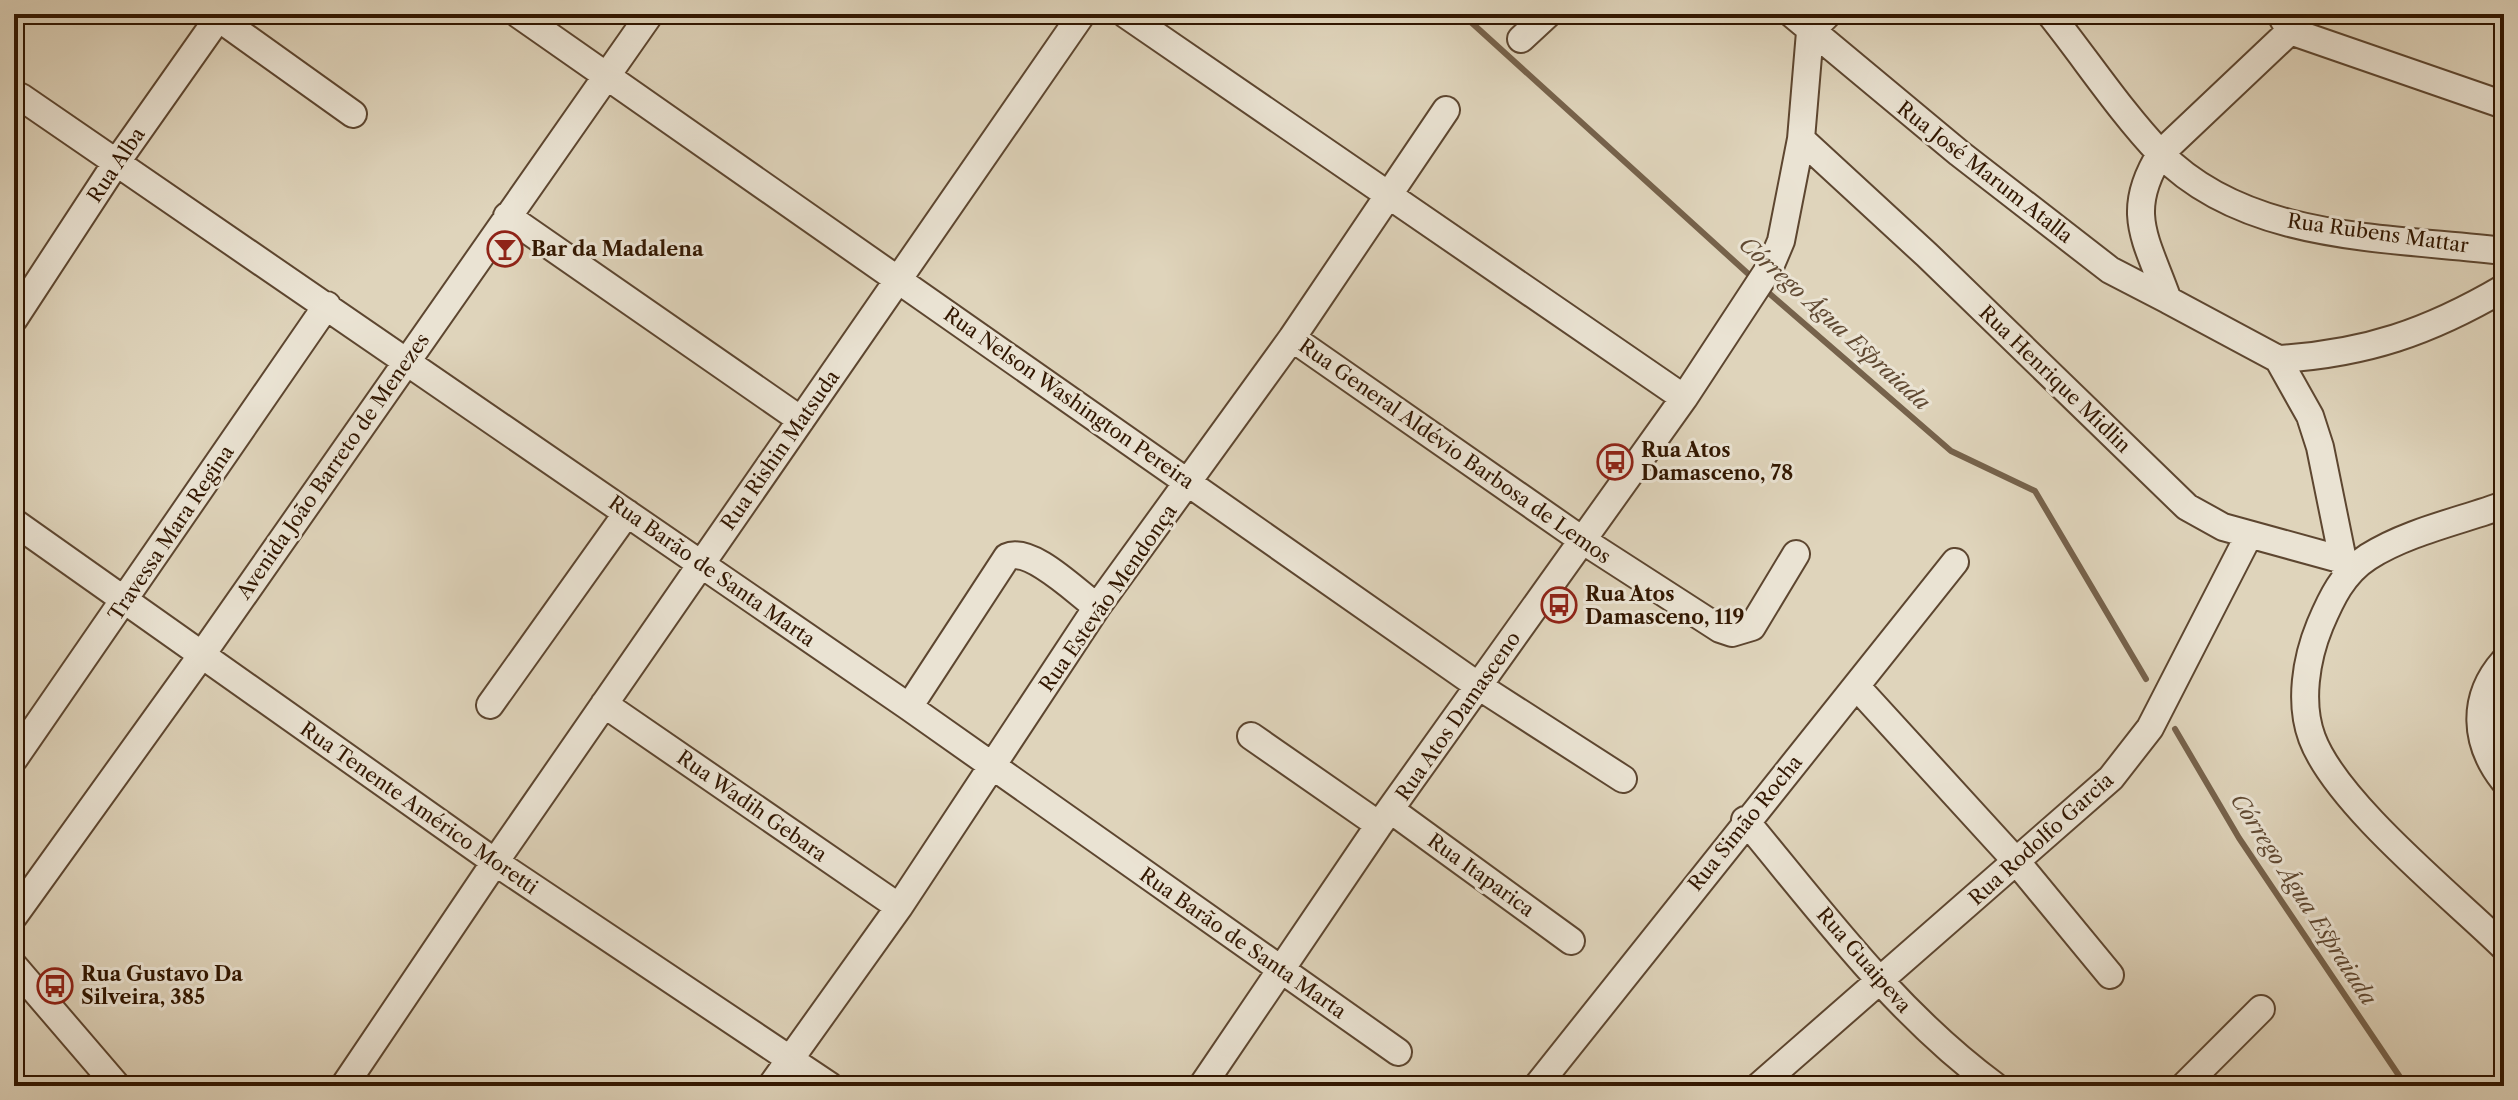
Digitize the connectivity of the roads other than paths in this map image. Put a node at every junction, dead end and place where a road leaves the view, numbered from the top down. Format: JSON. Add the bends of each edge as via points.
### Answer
{"nodes":[{"id":1,"x":518,"y":14,"type":"edge"},
{"id":2,"x":650,"y":14,"type":"edge"},
{"id":3,"x":1082,"y":14,"type":"edge"},
{"id":4,"x":1125,"y":14,"type":"edge"},
{"id":5,"x":1548,"y":14,"type":"edge"},
{"id":6,"x":2050,"y":14,"type":"edge"},
{"id":7,"x":218,"y":15,"type":"edge"},
{"id":8,"x":1810,"y":20,"type":"edge"},
{"id":9,"x":2291,"y":20,"type":"edge"},
{"id":10,"x":1521,"y":39,"type":"dead end"},
{"id":11,"x":607,"y":76,"type":"junction"},
{"id":12,"x":21,"y":97,"type":"dead end"},
{"id":13,"x":2504,"y":105,"type":"edge"},
{"id":14,"x":1446,"y":110,"type":"dead end"},
{"id":15,"x":353,"y":114,"type":"dead end"},
{"id":16,"x":1801,"y":139,"type":"junction"},
{"id":17,"x":2161,"y":153,"type":"junction"},
{"id":18,"x":116,"y":163,"type":"junction"},
{"id":19,"x":1387,"y":195,"type":"junction"},
{"id":20,"x":507,"y":216,"type":"junction"},
{"id":21,"x":2504,"y":251,"type":"edge"},
{"id":22,"x":901,"y":279,"type":"junction"},
{"id":23,"x":2500,"y":293,"type":"edge"},
{"id":24,"x":2168,"y":300,"type":"junction"},
{"id":25,"x":327,"y":305,"type":"junction"},
{"id":26,"x":14,"y":319,"type":"edge"},
{"id":27,"x":1292,"y":338,"type":"junction"},
{"id":28,"x":2278,"y":359,"type":"junction"},
{"id":29,"x":406,"y":360,"type":"junction"},
{"id":30,"x":1684,"y":398,"type":"junction"},
{"id":31,"x":801,"y":420,"type":"junction"},
{"id":32,"x":1189,"y":482,"type":"junction"},
{"id":33,"x":2504,"y":505,"type":"edge"},
{"id":34,"x":627,"y":513,"type":"junction"},
{"id":35,"x":14,"y":522,"type":"edge"},
{"id":36,"x":2249,"y":535,"type":"junction"},
{"id":37,"x":1582,"y":540,"type":"junction"},
{"id":38,"x":1796,"y":554,"type":"dead end"},
{"id":39,"x":1955,"y":562,"type":"dead end"},
{"id":40,"x":701,"y":564,"type":"junction"},
{"id":41,"x":2344,"y":568,"type":"junction"},
{"id":42,"x":125,"y":601,"type":"junction"},
{"id":43,"x":1097,"y":607,"type":"junction"},
{"id":44,"x":201,"y":656,"type":"junction"},
{"id":45,"x":2502,"y":666,"type":"edge"},
{"id":46,"x":1480,"y":687,"type":"junction"},
{"id":47,"x":1857,"y":687,"type":"junction"},
{"id":48,"x":604,"y":704,"type":"junction"},
{"id":49,"x":490,"y":705,"type":"dead end"},
{"id":50,"x":909,"y":707,"type":"junction"},
{"id":51,"x":1251,"y":736,"type":"dead end"},
{"id":52,"x":14,"y":759,"type":"edge"},
{"id":53,"x":991,"y":767,"type":"junction"},
{"id":54,"x":1623,"y":779,"type":"dead end"},
{"id":55,"x":2504,"y":781,"type":"edge"},
{"id":56,"x":1385,"y":818,"type":"junction"},
{"id":57,"x":1745,"y":820,"type":"junction"},
{"id":58,"x":2016,"y":861,"type":"junction"},
{"id":59,"x":495,"y":862,"type":"junction"},
{"id":60,"x":899,"y":907,"type":"junction"},
{"id":61,"x":14,"y":916,"type":"edge"},
{"id":62,"x":1571,"y":941,"type":"dead end"},
{"id":63,"x":2504,"y":947,"type":"edge"},
{"id":64,"x":14,"y":966,"type":"edge"},
{"id":65,"x":1282,"y":970,"type":"junction"},
{"id":66,"x":2110,"y":975,"type":"dead end"},
{"id":67,"x":1881,"y":983,"type":"junction"},
{"id":68,"x":2261,"y":1009,"type":"dead end"},
{"id":69,"x":1398,"y":1052,"type":"dead end"},
{"id":70,"x":790,"y":1058,"type":"junction"},
{"id":71,"x":117,"y":1086,"type":"edge"},
{"id":72,"x":344,"y":1086,"type":"edge"},
{"id":73,"x":771,"y":1086,"type":"edge"},
{"id":74,"x":830,"y":1086,"type":"edge"},
{"id":75,"x":1202,"y":1086,"type":"edge"},
{"id":76,"x":1537,"y":1086,"type":"edge"},
{"id":77,"x":1759,"y":1086,"type":"edge"},
{"id":78,"x":1995,"y":1086,"type":"edge"},
{"id":79,"x":2184,"y":1086,"type":"edge"}],
"edges":[{"from":1,"to":11,"type":"street","name":"Rua Nelson Washington Pereira"},
{"from":2,"to":11,"type":"street","name":"Avenida João Barreto de Menezes"},
{"from":3,"to":22,"type":"street","name":"Rua Rishin Matsuda"},
{"from":4,"to":19,"type":"street"},
{"from":5,"to":10,"type":"street"},
{"from":6,"to":17,"type":"street","name":"Rua Rubens Mattar"},
{"from":7,"to":15,"type":"street"},
{"from":7,"to":18,"type":"street","name":"Rua Alba"},
{"from":8,"to":16,"type":"street","name":"Rua Atos Damasceno"},
{"from":8,"to":24,"type":"street","name":"Rua José Marum Atalla","via":[[2110,270]]},
{"from":9,"to":13,"type":"street"},
{"from":9,"to":17,"type":"street"},
{"from":11,"to":20,"type":"street","name":"Avenida João Barreto de Menezes"},
{"from":11,"to":22,"type":"street","name":"Rua Nelson Washington Pereira"},
{"from":12,"to":18,"type":"street","name":"Rua Barão de Santa Marta"},
{"from":14,"to":19,"type":"street","name":"Rua Estevão Mendonça"},
{"from":16,"to":30,"type":"street","name":"Rua Atos Damasceno","via":[[1781,241],[1770,267]]},
{"from":16,"to":36,"type":"street","name":"Rua Henrique Midlin","via":[[2187,507]]},
{"from":17,"to":21,"type":"street","name":"Rua Rubens Mattar","via":[[2207,190],[2244,210],[2392,239]]},
{"from":17,"to":24,"type":"street","via":[[2145,179],[2139,207]]},
{"from":18,"to":25,"type":"street","name":"Rua Barão de Santa Marta"},
{"from":18,"to":26,"type":"street","name":"Rua Alba"},
{"from":19,"to":27,"type":"street","name":"Rua Estevão Mendonça"},
{"from":19,"to":30,"type":"street"},
{"from":20,"to":29,"type":"street","name":"Avenida João Barreto de Menezes"},
{"from":20,"to":31,"type":"street"},
{"from":22,"to":31,"type":"street","name":"Rua Rishin Matsuda"},
{"from":22,"to":32,"type":"street","name":"Rua Nelson Washington Pereira"},
{"from":23,"to":28,"type":"street","via":[[2377,346]]},
{"from":24,"to":28,"type":"street","name":"Rua José Marum Atalla"},
{"from":25,"to":29,"type":"street","name":"Rua Barão de Santa Marta"},
{"from":25,"to":42,"type":"street","name":"Travessa Mara Regina"},
{"from":27,"to":32,"type":"street","name":"Rua Estevão Mendonça"},
{"from":27,"to":37,"type":"street","name":"Rua General Aldévio Barbosa de Lemos"},
{"from":28,"to":41,"type":"street","via":[[2310,416],[2320,447]]},
{"from":29,"to":34,"type":"street","name":"Rua Barão de Santa Marta"},
{"from":29,"to":44,"type":"street","name":"Avenida João Barreto de Menezes"},
{"from":30,"to":37,"type":"street","name":"Rua Atos Damasceno"},
{"from":31,"to":40,"type":"street","name":"Rua Rishin Matsuda"},
{"from":32,"to":43,"type":"street","name":"Rua Estevão Mendonça"},
{"from":32,"to":46,"type":"street","name":"Rua Nelson Washington Pereira"},
{"from":33,"to":41,"type":"street"},
{"from":34,"to":40,"type":"street","name":"Rua Barão de Santa Marta"},
{"from":34,"to":49,"type":"street"},
{"from":35,"to":42,"type":"street","name":"Rua Tenente Américo Moretti"},
{"from":36,"to":41,"type":"street","name":"Rua Henrique Midlin"},
{"from":36,"to":58,"type":"street","name":"Rua Rodolfo Garcia","via":[[2134,752]]},
{"from":37,"to":38,"type":"street","name":"Rua General Aldévio Barbosa de Lemos","via":[[1732,633],[1752,627]]},
{"from":37,"to":46,"type":"street","name":"Rua Atos Damasceno"},
{"from":39,"to":47,"type":"street","name":"Rua Simão Rocha"},
{"from":40,"to":48,"type":"street","name":"Rua Rishin Matsuda"},
{"from":40,"to":50,"type":"street","name":"Rua Barão de Santa Marta"},
{"from":41,"to":63,"type":"street","via":[[2307,668],[2305,703],[2312,737],[2328,769],[2374,823]]},
{"from":42,"to":44,"type":"street","name":"Rua Tenente Américo Moretti"},
{"from":42,"to":52,"type":"street","name":"Travessa Mara Regina"},
{"from":43,"to":50,"type":"street","via":[[1030,557],[1007,557]]},
{"from":43,"to":53,"type":"street","name":"Rua Estevão Mendonça"},
{"from":44,"to":59,"type":"street","name":"Rua Tenente Américo Moretti"},
{"from":44,"to":61,"type":"street","name":"Avenida João Barreto de Menezes"},
{"from":45,"to":55,"type":"street","via":[[2485,693],[2479,721],[2485,752]]},
{"from":46,"to":54,"type":"street","name":"Rua Nelson Washington Pereira"},
{"from":46,"to":56,"type":"street","name":"Rua Atos Damasceno"},
{"from":47,"to":57,"type":"street","name":"Rua Simão Rocha"},
{"from":47,"to":58,"type":"street"},
{"from":48,"to":59,"type":"street","name":"Rua Rishin Matsuda"},
{"from":48,"to":60,"type":"street","name":"Rua Wadih Gebara"},
{"from":50,"to":53,"type":"street","name":"Rua Barão de Santa Marta"},
{"from":51,"to":56,"type":"street","name":"Rua Itaparica"},
{"from":53,"to":60,"type":"street","name":"Rua Estevão Mendonça"},
{"from":53,"to":65,"type":"street","name":"Rua Barão de Santa Marta"},
{"from":56,"to":62,"type":"street","name":"Rua Itaparica"},
{"from":56,"to":65,"type":"street","name":"Rua Atos Damasceno"},
{"from":57,"to":67,"type":"street","name":"Rua Guaipeva"},
{"from":57,"to":76,"type":"street","name":"Rua Simão Rocha"},
{"from":58,"to":66,"type":"street"},
{"from":58,"to":67,"type":"street","name":"Rua Rodolfo Garcia"},
{"from":59,"to":70,"type":"street","name":"Rua Tenente Américo Moretti"},
{"from":59,"to":72,"type":"street","name":"Rua Rishin Matsuda"},
{"from":60,"to":70,"type":"street","name":"Rua Estevão Mendonça"},
{"from":64,"to":71,"type":"street"},
{"from":65,"to":69,"type":"street","name":"Rua Barão de Santa Marta"},
{"from":65,"to":75,"type":"street","name":"Rua Atos Damasceno"},
{"from":67,"to":77,"type":"street","name":"Rua Rodolfo Garcia"},
{"from":67,"to":78,"type":"street","name":"Rua Guaipeva","via":[[1938,1042]]},
{"from":68,"to":79,"type":"street"},
{"from":70,"to":73,"type":"street","name":"Rua Estevão Mendonça"},
{"from":70,"to":74,"type":"street","name":"Rua Tenente Américo Moretti"}]}
